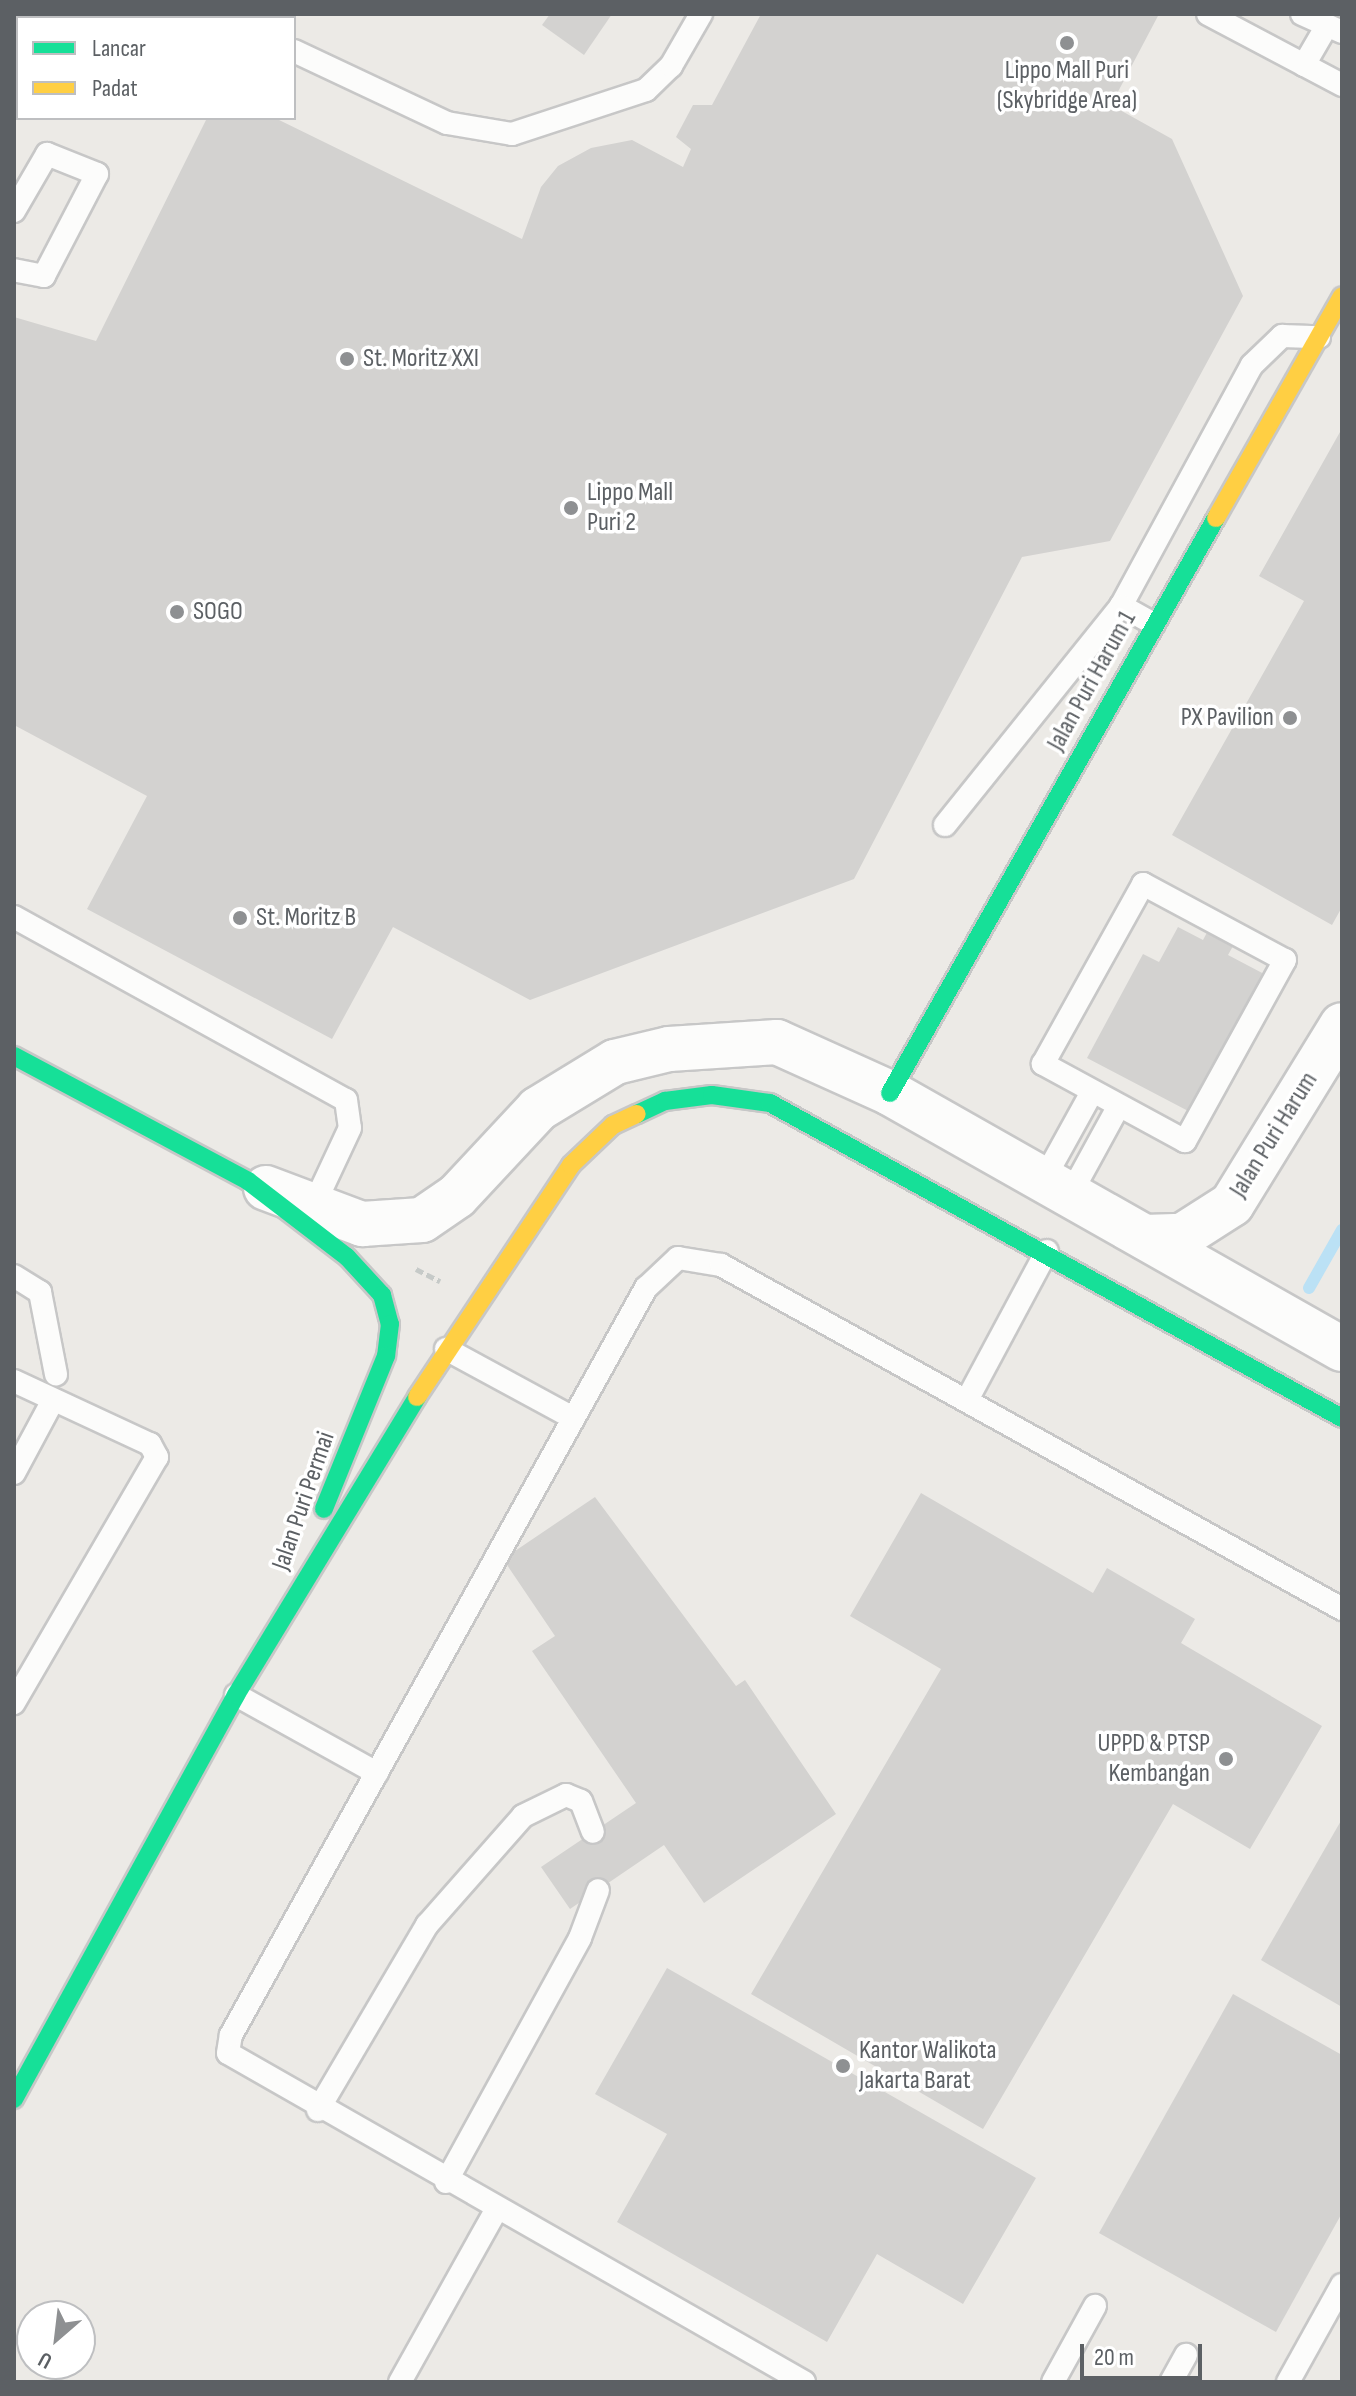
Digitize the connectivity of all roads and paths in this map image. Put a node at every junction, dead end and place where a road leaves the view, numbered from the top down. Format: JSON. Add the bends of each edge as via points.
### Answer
{"nodes":[{"id":1,"x":701,"y":14,"type":"edge"},
{"id":2,"x":1208,"y":14,"type":"edge"},
{"id":3,"x":1302,"y":14,"type":"edge"},
{"id":4,"x":1334,"y":30,"type":"edge"},
{"id":5,"x":296,"y":52,"type":"edge"},
{"id":6,"x":1304,"y":65,"type":"junction"},
{"id":7,"x":1342,"y":85,"type":"edge"},
{"id":8,"x":14,"y":211,"type":"edge"},
{"id":9,"x":14,"y":270,"type":"edge"},
{"id":10,"x":1342,"y":296,"type":"edge"},
{"id":11,"x":1319,"y":337,"type":"junction"},
{"id":12,"x":1121,"y":606,"type":"junction"},
{"id":13,"x":1154,"y":624,"type":"junction"},
{"id":14,"x":945,"y":825,"type":"dead end"},
{"id":15,"x":14,"y":917,"type":"edge"},
{"id":16,"x":1342,"y":1025,"type":"edge"},
{"id":17,"x":14,"y":1056,"type":"edge"},
{"id":18,"x":890,"y":1093,"type":"junction"},
{"id":19,"x":1091,"y":1094,"type":"junction"},
{"id":20,"x":1117,"y":1109,"type":"junction"},
{"id":21,"x":248,"y":1181,"type":"junction"},
{"id":22,"x":1057,"y":1187,"type":"junction"},
{"id":23,"x":313,"y":1207,"type":"junction"},
{"id":24,"x":1145,"y":1237,"type":"junction"},
{"id":25,"x":1042,"y":1260,"type":"junction"},
{"id":26,"x":14,"y":1276,"type":"edge"},
{"id":27,"x":446,"y":1349,"type":"junction"},
{"id":28,"x":1342,"y":1349,"type":"edge"},
{"id":29,"x":56,"y":1374,"type":"dead end"},
{"id":30,"x":14,"y":1381,"type":"edge"},
{"id":31,"x":967,"y":1400,"type":"junction"},
{"id":32,"x":51,"y":1404,"type":"junction"},
{"id":33,"x":573,"y":1418,"type":"junction"},
{"id":34,"x":1342,"y":1418,"type":"edge"},
{"id":35,"x":14,"y":1473,"type":"edge"},
{"id":36,"x":313,"y":1568,"type":"junction"},
{"id":37,"x":1342,"y":1609,"type":"edge"},
{"id":38,"x":236,"y":1695,"type":"junction"},
{"id":39,"x":14,"y":1703,"type":"edge"},
{"id":40,"x":377,"y":1773,"type":"junction"},
{"id":41,"x":593,"y":1832,"type":"dead end"},
{"id":42,"x":598,"y":1890,"type":"dead end"},
{"id":43,"x":67,"y":2000,"type":"junction"},
{"id":44,"x":25,"y":2034,"type":"dead end"},
{"id":45,"x":14,"y":2099,"type":"edge"},
{"id":46,"x":318,"y":2110,"type":"junction"},
{"id":47,"x":446,"y":2182,"type":"junction"},
{"id":48,"x":496,"y":2210,"type":"junction"},
{"id":49,"x":1342,"y":2285,"type":"edge"},
{"id":50,"x":1095,"y":2306,"type":"dead end"},
{"id":51,"x":1336,"y":2309,"type":"edge"},
{"id":52,"x":1186,"y":2355,"type":"dead end"},
{"id":53,"x":400,"y":2382,"type":"edge"},
{"id":54,"x":804,"y":2382,"type":"edge"},
{"id":55,"x":1053,"y":2382,"type":"edge"},
{"id":56,"x":1171,"y":2382,"type":"edge"},
{"id":57,"x":1288,"y":2382,"type":"edge"}],
"edges":[{"from":1,"to":5,"type":"lane","via":[[671,66],[646,90],[512,134],[447,123]]},
{"from":2,"to":6,"type":"lane"},
{"from":3,"to":4,"type":"lane"},
{"from":4,"to":6,"type":"lane"},
{"from":6,"to":7,"type":"lane"},
{"from":8,"to":9,"type":"lane","via":[[47,154],[97,174],[44,276]]},
{"from":10,"to":11,"type":"street","name":"Jalan Puri Harum 1"},
{"from":11,"to":12,"type":"lane","via":[[1282,336],[1252,365]]},
{"from":11,"to":13,"type":"street","name":"Jalan Puri Harum 1"},
{"from":12,"to":13,"type":"lane"},
{"from":12,"to":14,"type":"lane"},
{"from":13,"to":18,"type":"street","name":"Jalan Puri Harum 1"},
{"from":15,"to":23,"type":"lane","via":[[346,1100],[350,1128]]},
{"from":16,"to":24,"type":"street","name":"Jalan Puri Harum","via":[[1232,1204],[1182,1236]]},
{"from":17,"to":21,"type":"street","name":"Jalan Puri Permai"},
{"from":18,"to":22,"type":"street"},
{"from":18,"to":23,"type":"street","via":[[777,1042],[669,1049],[615,1062],[574,1082],[538,1109],[457,1196],[422,1220],[362,1224]]},
{"from":19,"to":20,"type":"lane"},
{"from":19,"to":20,"type":"lane","via":[[1043,1064],[1143,884],[1285,960],[1195,1133],[1185,1141],[1170,1138]]},
{"from":19,"to":22,"type":"lane"},
{"from":20,"to":22,"type":"lane"},
{"from":21,"to":23,"type":"street"},
{"from":21,"to":36,"type":"street","name":"Jalan Puri Permai","via":[[364,1274],[382,1295],[390,1324],[386,1356],[319,1523]]},
{"from":22,"to":24,"type":"street"},
{"from":24,"to":28,"type":"street"},
{"from":25,"to":27,"type":"street","via":[[770,1103],[712,1095],[665,1101],[613,1125],[571,1165]]},
{"from":25,"to":31,"type":"lane"},
{"from":25,"to":34,"type":"street"},
{"from":26,"to":29,"type":"lane","via":[[40,1292]]},
{"from":27,"to":33,"type":"lane"},
{"from":27,"to":36,"type":"street"},
{"from":30,"to":32,"type":"lane"},
{"from":31,"to":33,"type":"lane","via":[[697,1257],[678,1258],[653,1279]]},
{"from":31,"to":37,"type":"lane"},
{"from":32,"to":35,"type":"lane"},
{"from":32,"to":39,"type":"lane","via":[[150,1444],[157,1457]]},
{"from":33,"to":40,"type":"lane"},
{"from":36,"to":38,"type":"street","name":"Jalan Puri Permai"},
{"from":38,"to":40,"type":"lane"},
{"from":38,"to":43,"type":"street","name":"Jalan Puri Permai"},
{"from":40,"to":46,"type":"lane","via":[[231,2035],[228,2053],[242,2066]]},
{"from":41,"to":46,"type":"lane","via":[[581,1801],[566,1795],[523,1816],[427,1925]]},
{"from":42,"to":47,"type":"lane","via":[[580,1938]]},
{"from":43,"to":44,"type":"street"},
{"from":43,"to":45,"type":"street","name":"Jalan Puri Permai"},
{"from":46,"to":47,"type":"lane"},
{"from":47,"to":48,"type":"lane"},
{"from":48,"to":53,"type":"lane"},
{"from":48,"to":54,"type":"lane"},
{"from":49,"to":51,"type":"lane"},
{"from":50,"to":55,"type":"lane"},
{"from":51,"to":57,"type":"lane"},
{"from":52,"to":56,"type":"lane"}]}
